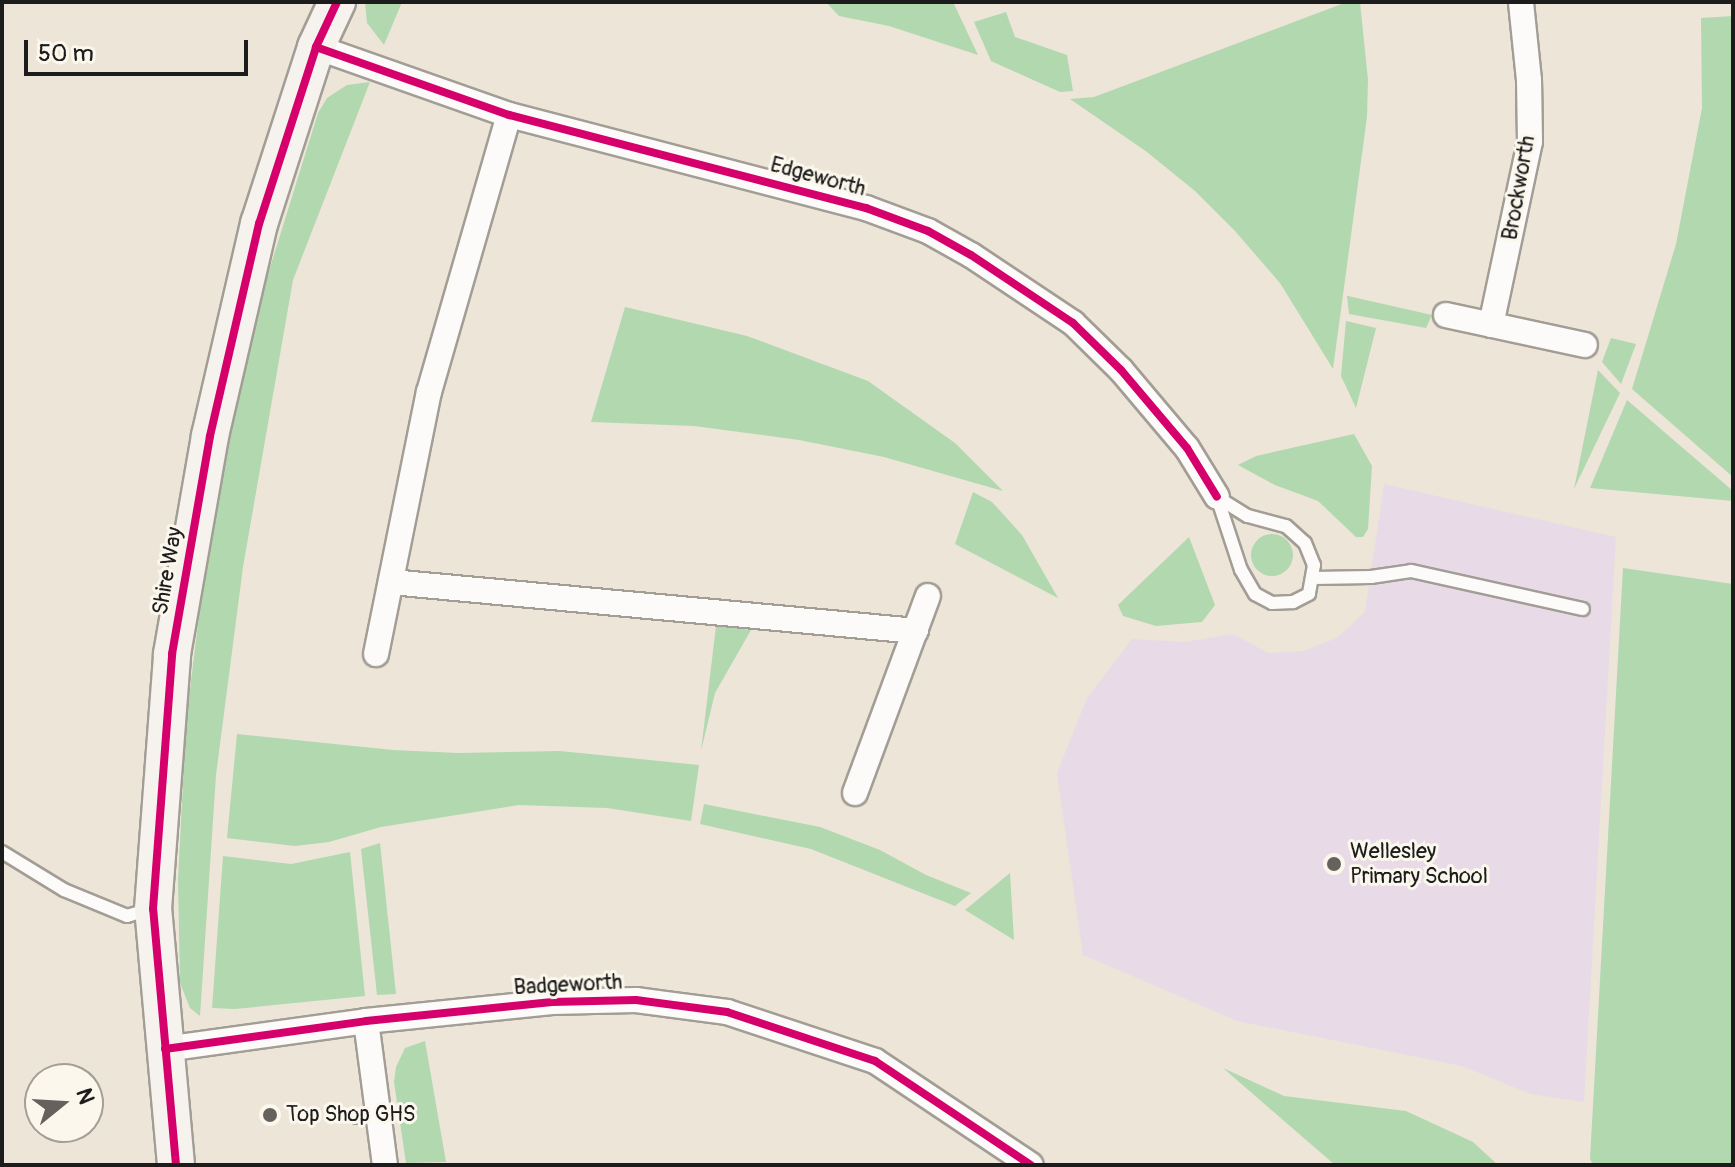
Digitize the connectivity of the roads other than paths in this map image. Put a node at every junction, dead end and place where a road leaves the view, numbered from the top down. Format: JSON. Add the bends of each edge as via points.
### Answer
{"nodes":[{"id":1,"x":337,"y":2,"type":"edge"},
{"id":2,"x":1521,"y":2,"type":"edge"},
{"id":3,"x":316,"y":47,"type":"junction"},
{"id":4,"x":509,"y":115,"type":"junction"},
{"id":5,"x":1446,"y":315,"type":"dead end"},
{"id":6,"x":1491,"y":325,"type":"junction"},
{"id":7,"x":1585,"y":345,"type":"dead end"},
{"id":8,"x":1217,"y":497,"type":"junction"},
{"id":9,"x":1314,"y":578,"type":"junction"},
{"id":10,"x":391,"y":582,"type":"junction"},
{"id":11,"x":928,"y":596,"type":"dead end"},
{"id":12,"x":1583,"y":609,"type":"dead end"},
{"id":13,"x":916,"y":631,"type":"junction"},
{"id":14,"x":376,"y":654,"type":"dead end"},
{"id":15,"x":855,"y":793,"type":"dead end"},
{"id":16,"x":2,"y":852,"type":"edge"},
{"id":17,"x":153,"y":909,"type":"junction"},
{"id":18,"x":366,"y":1021,"type":"junction"},
{"id":19,"x":165,"y":1049,"type":"junction"},
{"id":20,"x":176,"y":1165,"type":"edge"},
{"id":21,"x":385,"y":1165,"type":"edge"},
{"id":22,"x":1031,"y":1165,"type":"edge"}],
"edges":[{"from":1,"to":3,"type":"street","name":"Shire Way"},
{"from":2,"to":6,"type":"street","name":"Brockworth","via":[[1530,142]]},
{"from":3,"to":4,"type":"street","name":"Edgeworth"},
{"from":3,"to":17,"type":"street","name":"Shire Way","via":[[259,224],[210,436],[172,654]]},
{"from":4,"to":8,"type":"street","name":"Edgeworth","via":[[866,208],[928,231],[1073,323],[1187,448]]},
{"from":4,"to":10,"type":"street","via":[[429,392]]},
{"from":5,"to":6,"type":"street"},
{"from":6,"to":7,"type":"street"},
{"from":8,"to":9,"type":"lane","name":"Edgeworth","via":[[1248,516],[1286,526],[1305,543]]},
{"from":8,"to":9,"type":"lane","name":"Edgeworth","via":[[1241,570],[1255,594],[1272,603],[1293,602],[1309,594]]},
{"from":9,"to":12,"type":"lane","via":[[1411,571]]},
{"from":10,"to":13,"type":"street"},
{"from":10,"to":14,"type":"street"},
{"from":11,"to":13,"type":"street"},
{"from":13,"to":15,"type":"street"},
{"from":16,"to":17,"type":"lane","via":[[64,890],[127,916]]},
{"from":17,"to":19,"type":"street","name":"Shire Way"},
{"from":18,"to":19,"type":"street","name":"Badgeworth"},
{"from":18,"to":21,"type":"street","via":[[368,1116]]},
{"from":18,"to":22,"type":"street","name":"Badgeworth","via":[[594,1001],[636,1000],[727,1012],[875,1061]]},
{"from":19,"to":20,"type":"street","name":"Shire Way"}]}
